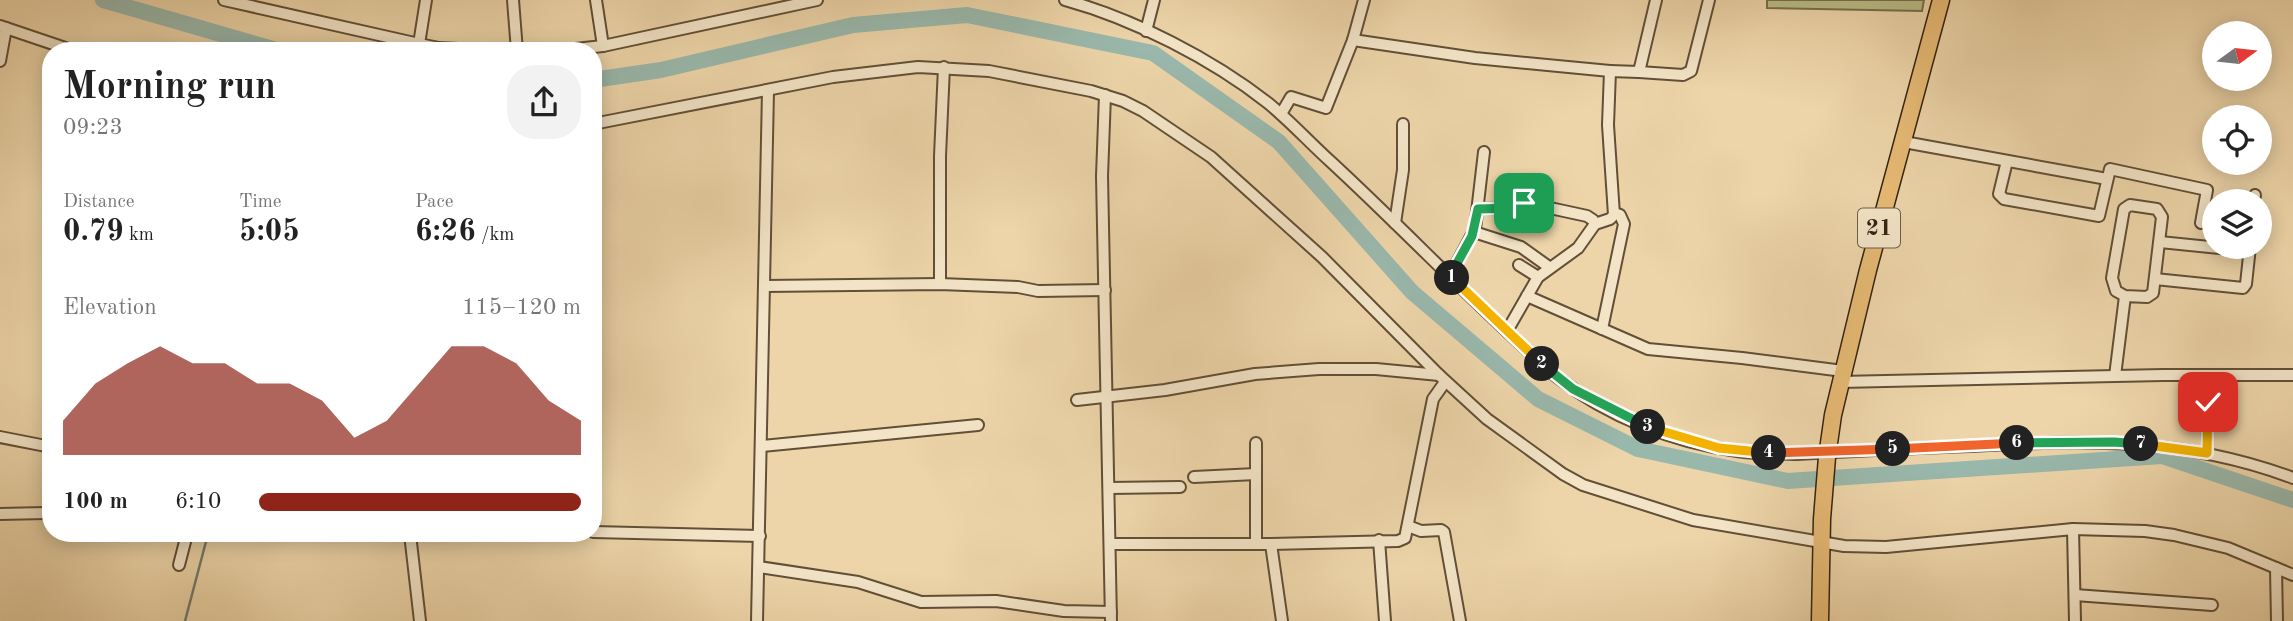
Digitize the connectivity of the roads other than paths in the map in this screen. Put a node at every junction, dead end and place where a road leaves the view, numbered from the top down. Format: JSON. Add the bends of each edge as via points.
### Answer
{"nodes":[{"id":1,"x":224,"y":0,"type":"edge"},
{"id":2,"x":426,"y":0,"type":"edge"},
{"id":3,"x":513,"y":0,"type":"edge"},
{"id":4,"x":596,"y":0,"type":"edge"},
{"id":5,"x":817,"y":0,"type":"edge"},
{"id":6,"x":1065,"y":0,"type":"edge"},
{"id":7,"x":1154,"y":0,"type":"edge"},
{"id":8,"x":1364,"y":0,"type":"edge"},
{"id":9,"x":1656,"y":0,"type":"edge"},
{"id":10,"x":1709,"y":0,"type":"edge"},
{"id":11,"x":1941,"y":0,"type":"edge"},
{"id":12,"x":250,"y":3,"type":"edge"},
{"id":13,"x":3,"y":27,"type":"edge"},
{"id":14,"x":1146,"y":31,"type":"junction"},
{"id":15,"x":1353,"y":40,"type":"junction"},
{"id":16,"x":47,"y":42,"type":"edge"},
{"id":17,"x":411,"y":42,"type":"edge"},
{"id":18,"x":419,"y":42,"type":"edge"},
{"id":19,"x":516,"y":42,"type":"edge"},
{"id":20,"x":603,"y":46,"type":"joint"},
{"id":21,"x":0,"y":61,"type":"edge"},
{"id":22,"x":944,"y":67,"type":"junction"},
{"id":23,"x":1609,"y":71,"type":"junction"},
{"id":24,"x":1639,"y":72,"type":"junction"},
{"id":25,"x":768,"y":91,"type":"junction"},
{"id":26,"x":1105,"y":95,"type":"junction"},
{"id":27,"x":1281,"y":114,"type":"junction"},
{"id":28,"x":602,"y":122,"type":"edge"},
{"id":29,"x":1403,"y":124,"type":"dead end"},
{"id":30,"x":1904,"y":142,"type":"junction"},
{"id":31,"x":1484,"y":152,"type":"dead end"},
{"id":32,"x":2007,"y":161,"type":"junction"},
{"id":33,"x":2108,"y":179,"type":"junction"},
{"id":34,"x":1478,"y":209,"type":"junction"},
{"id":35,"x":1614,"y":213,"type":"junction"},
{"id":36,"x":1592,"y":220,"type":"junction"},
{"id":37,"x":1395,"y":223,"type":"junction"},
{"id":38,"x":2201,"y":223,"type":"dead end"},
{"id":39,"x":1474,"y":232,"type":"junction"},
{"id":40,"x":2160,"y":242,"type":"junction"},
{"id":41,"x":2202,"y":245,"type":"edge"},
{"id":42,"x":2249,"y":259,"type":"edge"},
{"id":43,"x":1519,"y":265,"type":"dead end"},
{"id":44,"x":1547,"y":265,"type":"junction"},
{"id":45,"x":1536,"y":275,"type":"junction"},
{"id":46,"x":1450,"y":276,"type":"junction"},
{"id":47,"x":2155,"y":279,"type":"junction"},
{"id":48,"x":940,"y":284,"type":"junction"},
{"id":49,"x":765,"y":286,"type":"junction"},
{"id":50,"x":1105,"y":290,"type":"junction"},
{"id":51,"x":1527,"y":296,"type":"junction"},
{"id":52,"x":2125,"y":296,"type":"junction"},
{"id":53,"x":1602,"y":329,"type":"junction"},
{"id":54,"x":1507,"y":331,"type":"junction"},
{"id":55,"x":2207,"y":375,"type":"junction"},
{"id":56,"x":2293,"y":375,"type":"edge"},
{"id":57,"x":1841,"y":376,"type":"junction"},
{"id":58,"x":2115,"y":376,"type":"junction"},
{"id":59,"x":1442,"y":379,"type":"junction"},
{"id":60,"x":1108,"y":396,"type":"junction"},
{"id":61,"x":1077,"y":400,"type":"dead end"},
{"id":62,"x":978,"y":425,"type":"dead end"},
{"id":63,"x":0,"y":436,"type":"edge"},
{"id":64,"x":1256,"y":443,"type":"dead end"},
{"id":65,"x":42,"y":445,"type":"edge"},
{"id":66,"x":762,"y":446,"type":"junction"},
{"id":67,"x":2207,"y":453,"type":"junction"},
{"id":68,"x":1827,"y":455,"type":"junction"},
{"id":69,"x":1256,"y":474,"type":"junction"},
{"id":70,"x":1194,"y":477,"type":"dead end"},
{"id":71,"x":2293,"y":478,"type":"edge"},
{"id":72,"x":1180,"y":487,"type":"dead end"},
{"id":73,"x":1110,"y":488,"type":"junction"},
{"id":74,"x":42,"y":513,"type":"edge"},
{"id":75,"x":0,"y":514,"type":"edge"},
{"id":76,"x":1408,"y":526,"type":"junction"},
{"id":77,"x":2073,"y":529,"type":"junction"},
{"id":78,"x":602,"y":532,"type":"edge"},
{"id":79,"x":760,"y":536,"type":"junction"},
{"id":80,"x":1379,"y":540,"type":"junction"},
{"id":81,"x":1821,"y":540,"type":"junction"},
{"id":82,"x":185,"y":542,"type":"edge"},
{"id":83,"x":411,"y":542,"type":"edge"},
{"id":84,"x":1110,"y":544,"type":"junction"},
{"id":85,"x":1256,"y":544,"type":"junction"},
{"id":86,"x":1271,"y":544,"type":"junction"},
{"id":87,"x":180,"y":565,"type":"dead end"},
{"id":88,"x":760,"y":567,"type":"junction"},
{"id":89,"x":2276,"y":569,"type":"junction"},
{"id":90,"x":2293,"y":575,"type":"edge"},
{"id":91,"x":2075,"y":595,"type":"junction"},
{"id":92,"x":2212,"y":605,"type":"dead end"},
{"id":93,"x":1111,"y":616,"type":"edge"},
{"id":94,"x":420,"y":621,"type":"edge"},
{"id":95,"x":757,"y":621,"type":"edge"},
{"id":96,"x":1282,"y":621,"type":"edge"},
{"id":97,"x":1385,"y":621,"type":"edge"},
{"id":98,"x":1460,"y":621,"type":"edge"},
{"id":99,"x":1820,"y":621,"type":"edge"},
{"id":100,"x":2075,"y":621,"type":"edge"},
{"id":101,"x":2277,"y":621,"type":"edge"}],
"edges":[{"from":1,"to":12,"type":"street"},
{"from":2,"to":18,"type":"street"},
{"from":3,"to":19,"type":"street"},
{"from":4,"to":20,"type":"street"},
{"from":5,"to":20,"type":"street"},
{"from":6,"to":14,"type":"street"},
{"from":7,"to":14,"type":"street"},
{"from":8,"to":15,"type":"street"},
{"from":9,"to":24,"type":"street"},
{"from":10,"to":24,"type":"street","via":[[1691,71],[1683,75]]},
{"from":11,"to":30,"type":"highway","number":"21"},
{"from":12,"to":17,"type":"street"},
{"from":13,"to":16,"type":"street"},
{"from":13,"to":21,"type":"street"},
{"from":14,"to":27,"type":"street","via":[[1215,67]]},
{"from":15,"to":23,"type":"street"},
{"from":15,"to":27,"type":"street","via":[[1326,108],[1291,97]]},
{"from":22,"to":25,"type":"street","via":[[857,72]]},
{"from":22,"to":26,"type":"street","via":[[1029,77]]},
{"from":22,"to":48,"type":"street"},
{"from":23,"to":24,"type":"street"},
{"from":23,"to":35,"type":"street"},
{"from":25,"to":28,"type":"street"},
{"from":25,"to":49,"type":"street"},
{"from":26,"to":50,"type":"street"},
{"from":26,"to":59,"type":"street","via":[[1143,111],[1224,168],[1322,257]]},
{"from":27,"to":37,"type":"street"},
{"from":29,"to":37,"type":"street","via":[[1404,170]]},
{"from":30,"to":32,"type":"street"},
{"from":30,"to":57,"type":"highway","number":"21"},
{"from":31,"to":34,"type":"street"},
{"from":32,"to":33,"type":"street"},
{"from":32,"to":33,"type":"street","via":[[1999,194],[2004,199],[2099,216]]},
{"from":33,"to":38,"type":"street","via":[[2110,169],[2207,190]]},
{"from":34,"to":36,"type":"street","via":[[1515,208],[1527,203]]},
{"from":34,"to":39,"type":"street"},
{"from":35,"to":36,"type":"street","via":[[1610,219]]},
{"from":35,"to":53,"type":"street","via":[[1624,224]]},
{"from":36,"to":44,"type":"street","via":[[1578,248]]},
{"from":37,"to":46,"type":"street"},
{"from":39,"to":44,"type":"street","via":[[1521,247]]},
{"from":39,"to":46,"type":"street"},
{"from":40,"to":41,"type":"street"},
{"from":40,"to":47,"type":"street"},
{"from":40,"to":52,"type":"street","via":[[2160,210],[2126,206],[2112,278],[2116,291]]},
{"from":42,"to":47,"type":"street","via":[[2243,288]]},
{"from":43,"to":45,"type":"street"},
{"from":44,"to":45,"type":"street"},
{"from":45,"to":51,"type":"street"},
{"from":46,"to":54,"type":"street"},
{"from":47,"to":52,"type":"street","via":[[2151,296]]},
{"from":48,"to":49,"type":"street"},
{"from":48,"to":50,"type":"street"},
{"from":49,"to":66,"type":"street"},
{"from":50,"to":60,"type":"street"},
{"from":51,"to":53,"type":"street"},
{"from":51,"to":54,"type":"street"},
{"from":52,"to":58,"type":"street"},
{"from":53,"to":57,"type":"street","via":[[1657,351],[1742,358]]},
{"from":54,"to":68,"type":"street","via":[[1565,384],[1642,425],[1738,452]]},
{"from":55,"to":56,"type":"street"},
{"from":55,"to":58,"type":"street"},
{"from":55,"to":67,"type":"street"},
{"from":57,"to":58,"type":"street"},
{"from":57,"to":68,"type":"highway","number":"21"},
{"from":59,"to":60,"type":"street","via":[[1376,369],[1319,369]]},
{"from":59,"to":76,"type":"street","via":[[1433,399]]},
{"from":59,"to":81,"type":"street","via":[[1510,438],[1583,485],[1693,520]]},
{"from":60,"to":61,"type":"street"},
{"from":60,"to":73,"type":"street"},
{"from":62,"to":66,"type":"street"},
{"from":63,"to":65,"type":"street"},
{"from":64,"to":69,"type":"street"},
{"from":66,"to":79,"type":"street"},
{"from":67,"to":68,"type":"street","via":[[2114,442]]},
{"from":67,"to":71,"type":"street"},
{"from":68,"to":81,"type":"highway","number":"21"},
{"from":69,"to":70,"type":"street"},
{"from":69,"to":85,"type":"street"},
{"from":72,"to":73,"type":"street"},
{"from":73,"to":84,"type":"street"},
{"from":74,"to":75,"type":"street"},
{"from":76,"to":80,"type":"street","via":[[1403,539]]},
{"from":76,"to":98,"type":"street","via":[[1444,532]]},
{"from":77,"to":81,"type":"street","via":[[1872,547]]},
{"from":77,"to":89,"type":"street","via":[[2174,535],[2228,548]]},
{"from":77,"to":91,"type":"street"},
{"from":78,"to":79,"type":"street"},
{"from":79,"to":88,"type":"street"},
{"from":80,"to":86,"type":"street"},
{"from":80,"to":97,"type":"street"},
{"from":81,"to":99,"type":"highway","number":"21"},
{"from":82,"to":87,"type":"street"},
{"from":83,"to":94,"type":"street"},
{"from":84,"to":85,"type":"street"},
{"from":84,"to":93,"type":"street"},
{"from":85,"to":86,"type":"street"},
{"from":86,"to":96,"type":"street"},
{"from":88,"to":93,"type":"street","via":[[858,582],[921,602],[985,600]]},
{"from":88,"to":95,"type":"street"},
{"from":89,"to":90,"type":"street"},
{"from":89,"to":101,"type":"street"},
{"from":91,"to":92,"type":"street"},
{"from":91,"to":100,"type":"street"}]}
